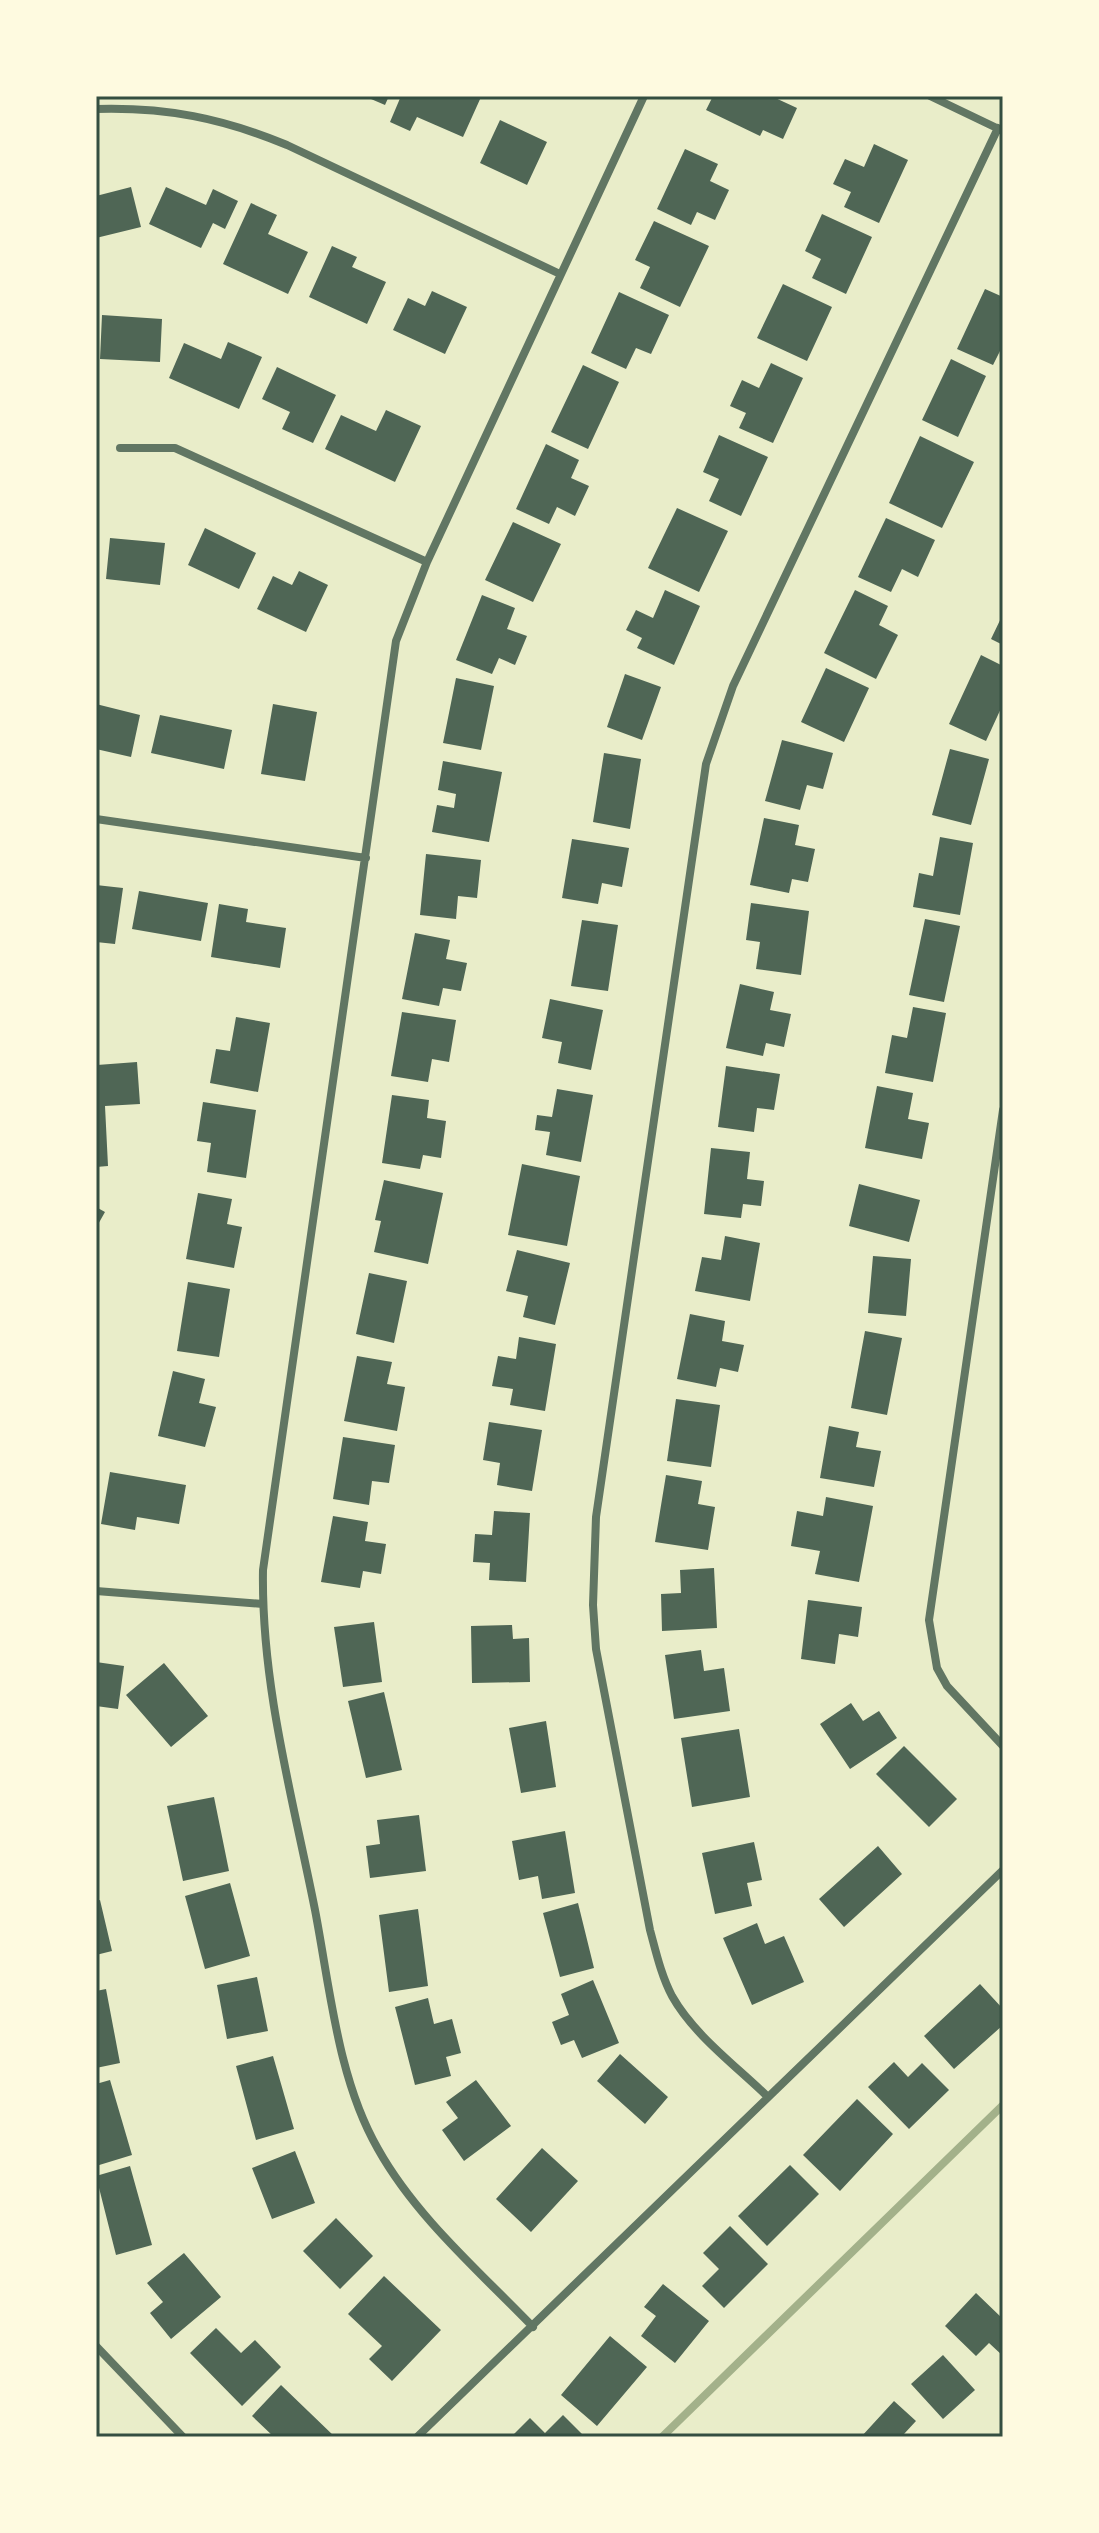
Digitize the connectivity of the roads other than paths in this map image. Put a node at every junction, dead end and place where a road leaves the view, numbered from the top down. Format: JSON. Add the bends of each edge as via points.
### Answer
{"nodes":[{"id":1,"x":644,"y":96,"type":"edge"},
{"id":2,"x":930,"y":96,"type":"edge"},
{"id":3,"x":96,"y":109,"type":"edge"},
{"id":4,"x":1000,"y":130,"type":"edge"},
{"id":5,"x":560,"y":274,"type":"junction"},
{"id":6,"x":120,"y":448,"type":"dead end"},
{"id":7,"x":427,"y":562,"type":"junction"},
{"id":8,"x":96,"y":819,"type":"edge"},
{"id":9,"x":366,"y":858,"type":"junction"},
{"id":10,"x":1003,"y":1110,"type":"edge"},
{"id":11,"x":96,"y":1591,"type":"edge"},
{"id":12,"x":263,"y":1604,"type":"junction"},
{"id":13,"x":1003,"y":1746,"type":"edge"},
{"id":14,"x":1003,"y":1870,"type":"edge"},
{"id":15,"x":767,"y":2096,"type":"junction"},
{"id":16,"x":533,"y":2327,"type":"junction"},
{"id":17,"x":96,"y":2346,"type":"edge"},
{"id":18,"x":183,"y":2437,"type":"edge"},
{"id":19,"x":417,"y":2437,"type":"edge"}],
"edges":[{"from":1,"to":5,"type":"street"},
{"from":2,"to":4,"type":"street"},
{"from":3,"to":5,"type":"street","via":[[164,110],[243,127]]},
{"from":4,"to":15,"type":"street","via":[[733,686],[706,764],[596,1517],[596,1649],[661,1971],[694,2026]]},
{"from":5,"to":7,"type":"street"},
{"from":6,"to":7,"type":"street","via":[[175,448]]},
{"from":7,"to":9,"type":"street","via":[[396,641]]},
{"from":8,"to":9,"type":"street"},
{"from":9,"to":12,"type":"street","via":[[267,1535]]},
{"from":10,"to":13,"type":"street","via":[[929,1620],[937,1668],[947,1686]]},
{"from":11,"to":12,"type":"street"},
{"from":12,"to":16,"type":"street","via":[[269,1675],[349,2081],[378,2149],[419,2209]]},
{"from":14,"to":15,"type":"street"},
{"from":15,"to":16,"type":"street"},
{"from":16,"to":19,"type":"street"},
{"from":17,"to":18,"type":"street"}]}
